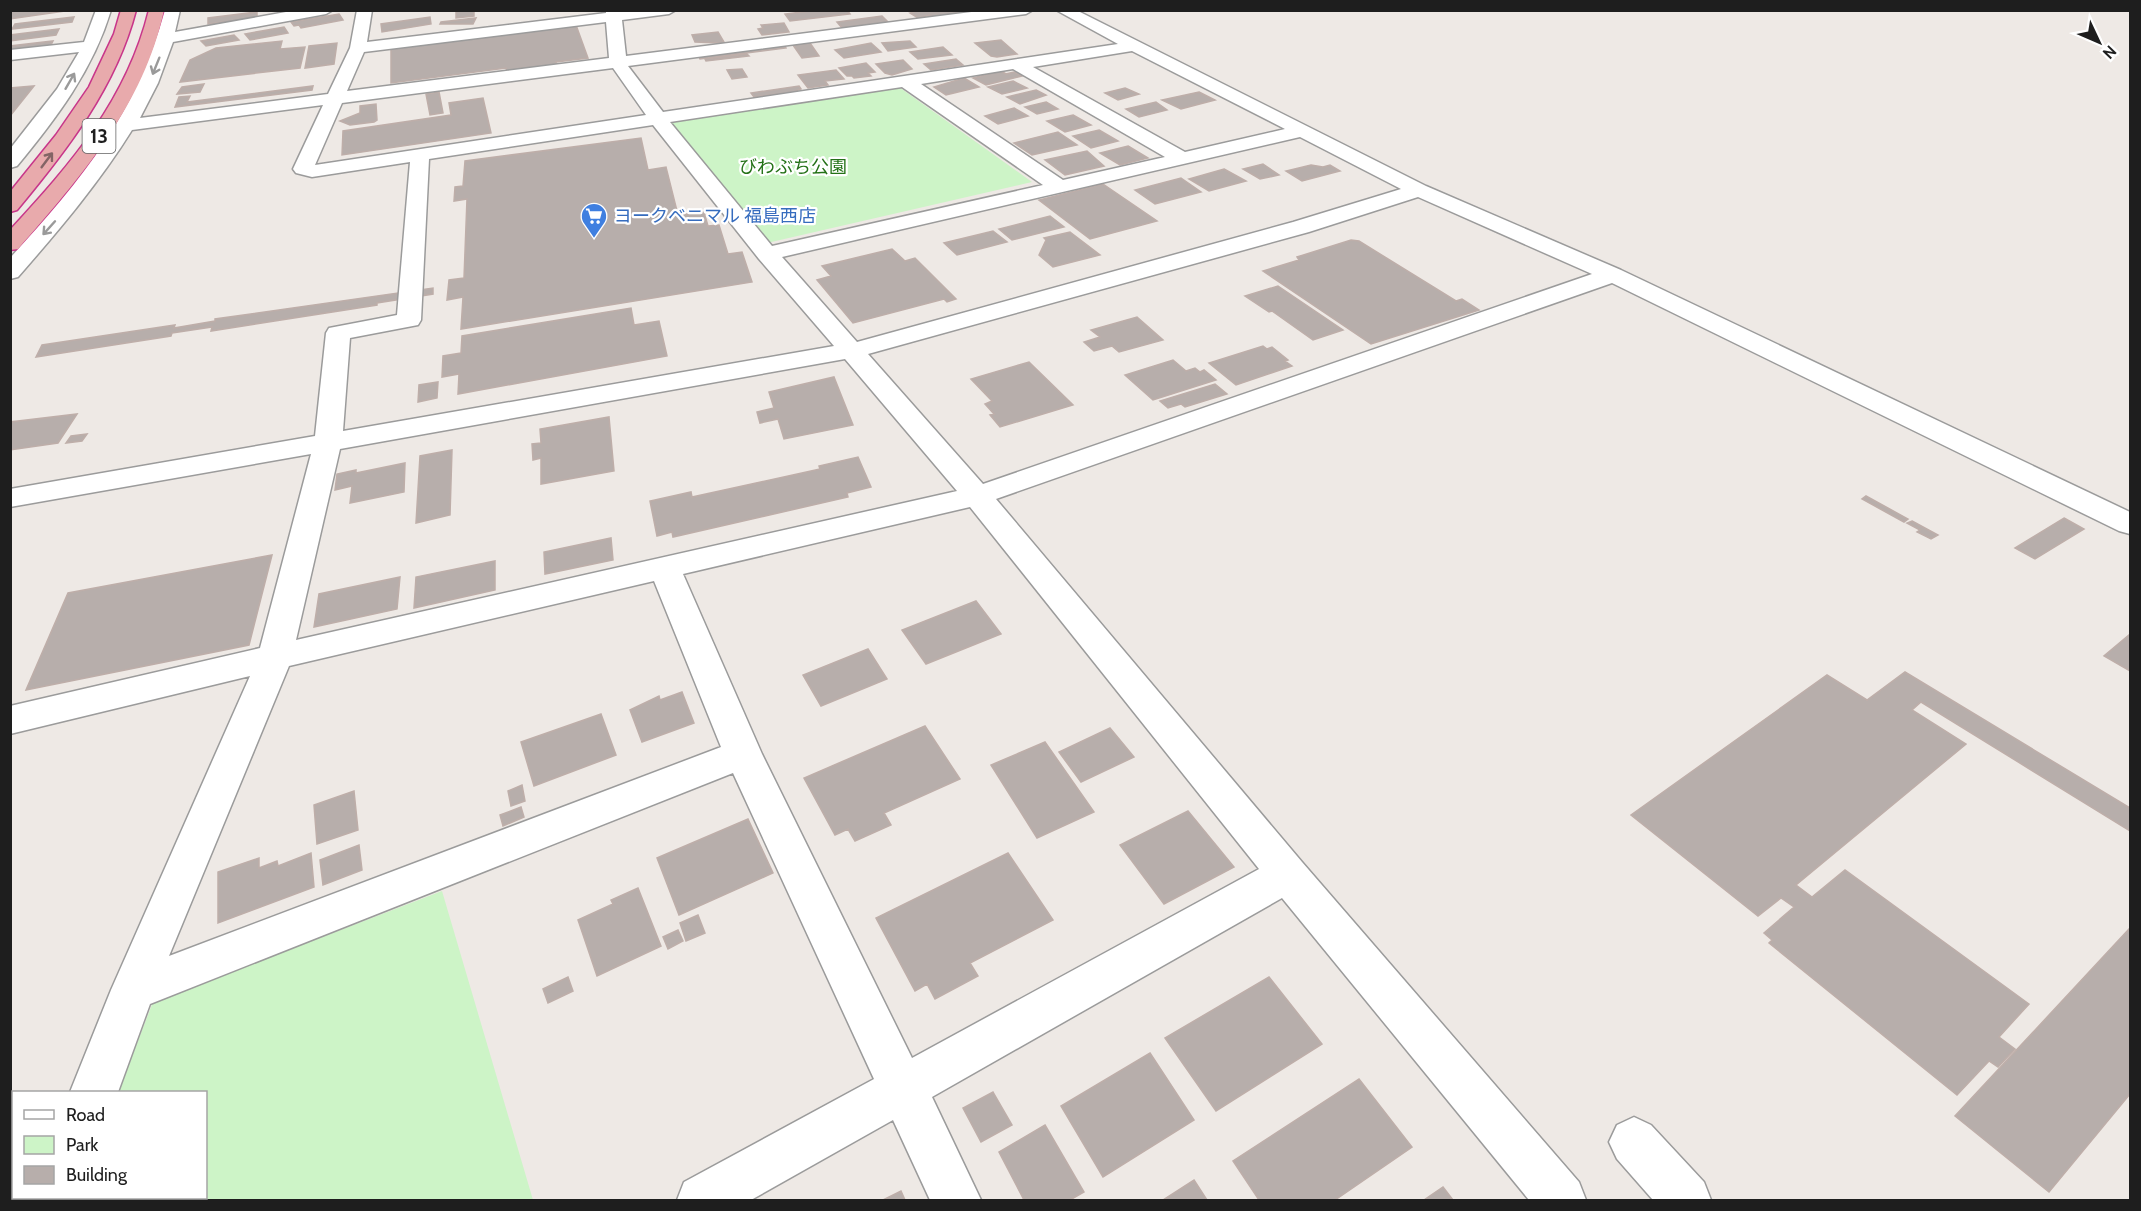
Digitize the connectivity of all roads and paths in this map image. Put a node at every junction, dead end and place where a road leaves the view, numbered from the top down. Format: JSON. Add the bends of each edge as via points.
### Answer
{"nodes":[{"id":1,"x":104,"y":10,"type":"edge"},
{"id":2,"x":129,"y":10,"type":"edge"},
{"id":3,"x":157,"y":10,"type":"edge"},
{"id":4,"x":173,"y":10,"type":"edge"},
{"id":5,"x":326,"y":10,"type":"edge"},
{"id":6,"x":365,"y":10,"type":"edge"},
{"id":7,"x":669,"y":10,"type":"edge"},
{"id":8,"x":890,"y":10,"type":"edge"},
{"id":9,"x":1026,"y":10,"type":"edge"},
{"id":10,"x":1063,"y":10,"type":"edge"},
{"id":11,"x":614,"y":14,"type":"edge"},
{"id":12,"x":913,"y":25,"type":"junction"},
{"id":13,"x":166,"y":38,"type":"junction"},
{"id":14,"x":89,"y":46,"type":"junction"},
{"id":15,"x":1135,"y":46,"type":"junction"},
{"id":16,"x":358,"y":48,"type":"junction"},
{"id":17,"x":10,"y":55,"type":"edge"},
{"id":18,"x":618,"y":63,"type":"junction"},
{"id":19,"x":1016,"y":64,"type":"junction"},
{"id":20,"x":904,"y":80,"type":"junction"},
{"id":21,"x":334,"y":99,"type":"junction"},
{"id":22,"x":657,"y":118,"type":"junction"},
{"id":23,"x":126,"y":125,"type":"junction"},
{"id":24,"x":1302,"y":131,"type":"junction"},
{"id":25,"x":20,"y":140,"type":"edge"},
{"id":26,"x":420,"y":153,"type":"junction"},
{"id":27,"x":1182,"y":158,"type":"junction"},
{"id":28,"x":10,"y":162,"type":"edge"},
{"id":29,"x":1058,"y":186,"type":"junction"},
{"id":30,"x":1419,"y":190,"type":"junction"},
{"id":31,"x":10,"y":206,"type":"edge"},
{"id":32,"x":10,"y":244,"type":"edge"},
{"id":33,"x":767,"y":254,"type":"junction"},
{"id":34,"x":10,"y":272,"type":"edge"},
{"id":35,"x":1613,"y":275,"type":"junction"},
{"id":36,"x":850,"y":351,"type":"junction"},
{"id":37,"x":328,"y":441,"type":"junction"},
{"id":38,"x":977,"y":496,"type":"junction"},
{"id":39,"x":10,"y":498,"type":"edge"},
{"id":40,"x":2130,"y":524,"type":"edge"},
{"id":41,"x":665,"y":568,"type":"junction"},
{"id":42,"x":275,"y":657,"type":"junction"},
{"id":43,"x":10,"y":720,"type":"edge"},
{"id":44,"x":744,"y":754,"type":"junction"},
{"id":45,"x":1287,"y":874,"type":"junction"},
{"id":46,"x":133,"y":990,"type":"junction"},
{"id":47,"x":904,"y":1090,"type":"junction"},
{"id":48,"x":93,"y":1091,"type":"edge"},
{"id":49,"x":1634,"y":1142,"type":"dead end"},
{"id":50,"x":702,"y":1200,"type":"edge"},
{"id":51,"x":956,"y":1200,"type":"edge"},
{"id":52,"x":1561,"y":1200,"type":"edge"},
{"id":53,"x":1686,"y":1200,"type":"edge"}],
"edges":[{"from":1,"to":14,"type":"street"},
{"from":31,"to":2,"type":"highway","number":"13","one_way":true,"via":[[75,123],[109,64]]},
{"from":3,"to":32,"type":"highway","number":"13","via":[[155,27],[138,71],[107,127]]},
{"from":4,"to":13,"type":"street"},
{"from":5,"to":13,"type":"street"},
{"from":6,"to":16,"type":"street"},
{"from":7,"to":11,"type":"street"},
{"from":8,"to":12,"type":"street"},
{"from":9,"to":12,"type":"street"},
{"from":10,"to":15,"type":"street"},
{"from":11,"to":16,"type":"street"},
{"from":11,"to":18,"type":"street"},
{"from":12,"to":18,"type":"street"},
{"from":13,"to":23,"type":"street","one_way":true,"via":[[157,65]]},
{"from":14,"to":17,"type":"street"},
{"from":25,"to":14,"type":"street","one_way":true,"via":[[58,102]]},
{"from":15,"to":19,"type":"street"},
{"from":15,"to":24,"type":"street"},
{"from":16,"to":21,"type":"street"},
{"from":18,"to":21,"type":"street"},
{"from":18,"to":22,"type":"street"},
{"from":19,"to":20,"type":"street"},
{"from":19,"to":27,"type":"street"},
{"from":20,"to":22,"type":"street"},
{"from":20,"to":29,"type":"street"},
{"from":21,"to":23,"type":"street"},
{"from":21,"to":26,"type":"street","via":[[303,169],[312,171]]},
{"from":22,"to":26,"type":"street"},
{"from":22,"to":33,"type":"street"},
{"from":23,"to":34,"type":"street","one_way":true,"via":[[68,207]]},
{"from":24,"to":27,"type":"street"},
{"from":24,"to":30,"type":"street"},
{"from":25,"to":28,"type":"street"},
{"from":26,"to":37,"type":"street","via":[[409,320],[338,333]]},
{"from":27,"to":29,"type":"street"},
{"from":29,"to":33,"type":"street"},
{"from":30,"to":35,"type":"street"},
{"from":30,"to":36,"type":"street","via":[[1301,227]]},
{"from":33,"to":36,"type":"street"},
{"from":35,"to":38,"type":"street"},
{"from":35,"to":40,"type":"street"},
{"from":36,"to":37,"type":"street"},
{"from":36,"to":38,"type":"street"},
{"from":37,"to":39,"type":"street"},
{"from":37,"to":42,"type":"street"},
{"from":38,"to":41,"type":"street"},
{"from":38,"to":45,"type":"street"},
{"from":41,"to":42,"type":"street"},
{"from":41,"to":44,"type":"street"},
{"from":42,"to":43,"type":"street"},
{"from":42,"to":46,"type":"street"},
{"from":44,"to":46,"type":"street"},
{"from":44,"to":47,"type":"street"},
{"from":45,"to":47,"type":"street"},
{"from":45,"to":52,"type":"street"},
{"from":46,"to":48,"type":"street"},
{"from":47,"to":50,"type":"street"},
{"from":47,"to":51,"type":"street"},
{"from":49,"to":53,"type":"street"}]}
